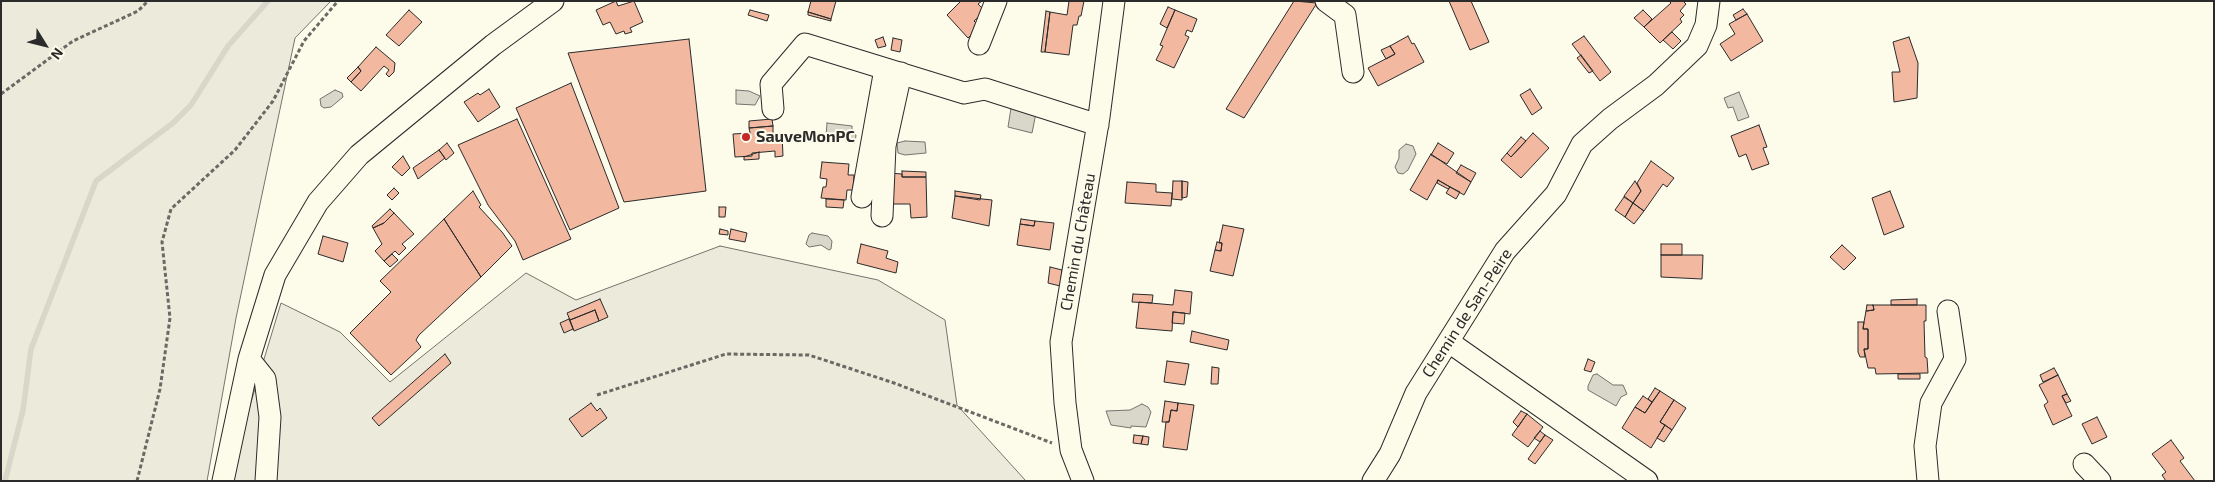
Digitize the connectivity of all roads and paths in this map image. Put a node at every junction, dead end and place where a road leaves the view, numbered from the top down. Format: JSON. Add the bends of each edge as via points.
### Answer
{"nodes":[{"id":1,"x":148,"y":1,"type":"edge"},
{"id":2,"x":338,"y":1,"type":"edge"},
{"id":3,"x":553,"y":1,"type":"edge"},
{"id":4,"x":996,"y":1,"type":"edge"},
{"id":5,"x":1114,"y":1,"type":"edge"},
{"id":6,"x":1326,"y":1,"type":"edge"},
{"id":7,"x":1709,"y":1,"type":"edge"},
{"id":8,"x":979,"y":44,"type":"dead end"},
{"id":9,"x":893,"y":71,"type":"junction"},
{"id":10,"x":1353,"y":72,"type":"dead end"},
{"id":11,"x":1,"y":94,"type":"edge"},
{"id":12,"x":773,"y":109,"type":"dead end"},
{"id":13,"x":1098,"y":125,"type":"junction"},
{"id":14,"x":862,"y":197,"type":"dead end"},
{"id":15,"x":882,"y":216,"type":"dead end"},
{"id":16,"x":1948,"y":311,"type":"dead end"},
{"id":17,"x":1448,"y":342,"type":"junction"},
{"id":18,"x":249,"y":359,"type":"junction"},
{"id":19,"x":597,"y":395,"type":"dead end"},
{"id":20,"x":1071,"y":450,"type":"junction"},
{"id":21,"x":2084,"y":464,"type":"dead end"},
{"id":22,"x":137,"y":481,"type":"edge"},
{"id":23,"x":223,"y":481,"type":"edge"},
{"id":24,"x":266,"y":481,"type":"edge"},
{"id":25,"x":1082,"y":481,"type":"edge"},
{"id":26,"x":1373,"y":481,"type":"edge"},
{"id":27,"x":1647,"y":481,"type":"edge"},
{"id":28,"x":1928,"y":481,"type":"edge"},
{"id":29,"x":2100,"y":481,"type":"edge"}],
"edges":[{"from":1,"to":11,"type":"path","via":[[138,11],[73,41]]},
{"from":2,"to":22,"type":"path","via":[[304,40],[273,101],[235,150],[171,210],[162,242],[170,318],[160,389]]},
{"from":3,"to":18,"type":"street","via":[[493,45],[359,155],[318,202],[276,275]]},
{"from":4,"to":8,"type":"street"},
{"from":5,"to":13,"type":"street","name":"Chemin du Château"},
{"from":6,"to":10,"type":"street","via":[[1345,15]]},
{"from":7,"to":17,"type":"street","name":"Chemin de San-Peire","via":[[1706,25],[1697,46],[1656,85],[1582,144],[1556,194],[1505,251]]},
{"from":9,"to":12,"type":"street","via":[[805,44],[772,84]]},
{"from":9,"to":13,"type":"street","via":[[964,93],[985,89]]},
{"from":9,"to":14,"type":"street"},
{"from":9,"to":15,"type":"street","via":[[884,146]]},
{"from":13,"to":20,"type":"street","name":"Chemin du Château","via":[[1061,342]]},
{"from":16,"to":28,"type":"street","via":[[1955,360],[1931,403],[1925,446]]},
{"from":17,"to":26,"type":"street","name":"Chemin de San-Peire","via":[[1416,393],[1390,454]]},
{"from":17,"to":27,"type":"street"},
{"from":18,"to":23,"type":"street"},
{"from":18,"to":24,"type":"street","via":[[265,379],[270,417]]},
{"from":19,"to":20,"type":"path","via":[[726,354],[809,355],[894,382]]},
{"from":20,"to":25,"type":"street","name":"Chemin du Château"},
{"from":21,"to":29,"type":"street"}]}
